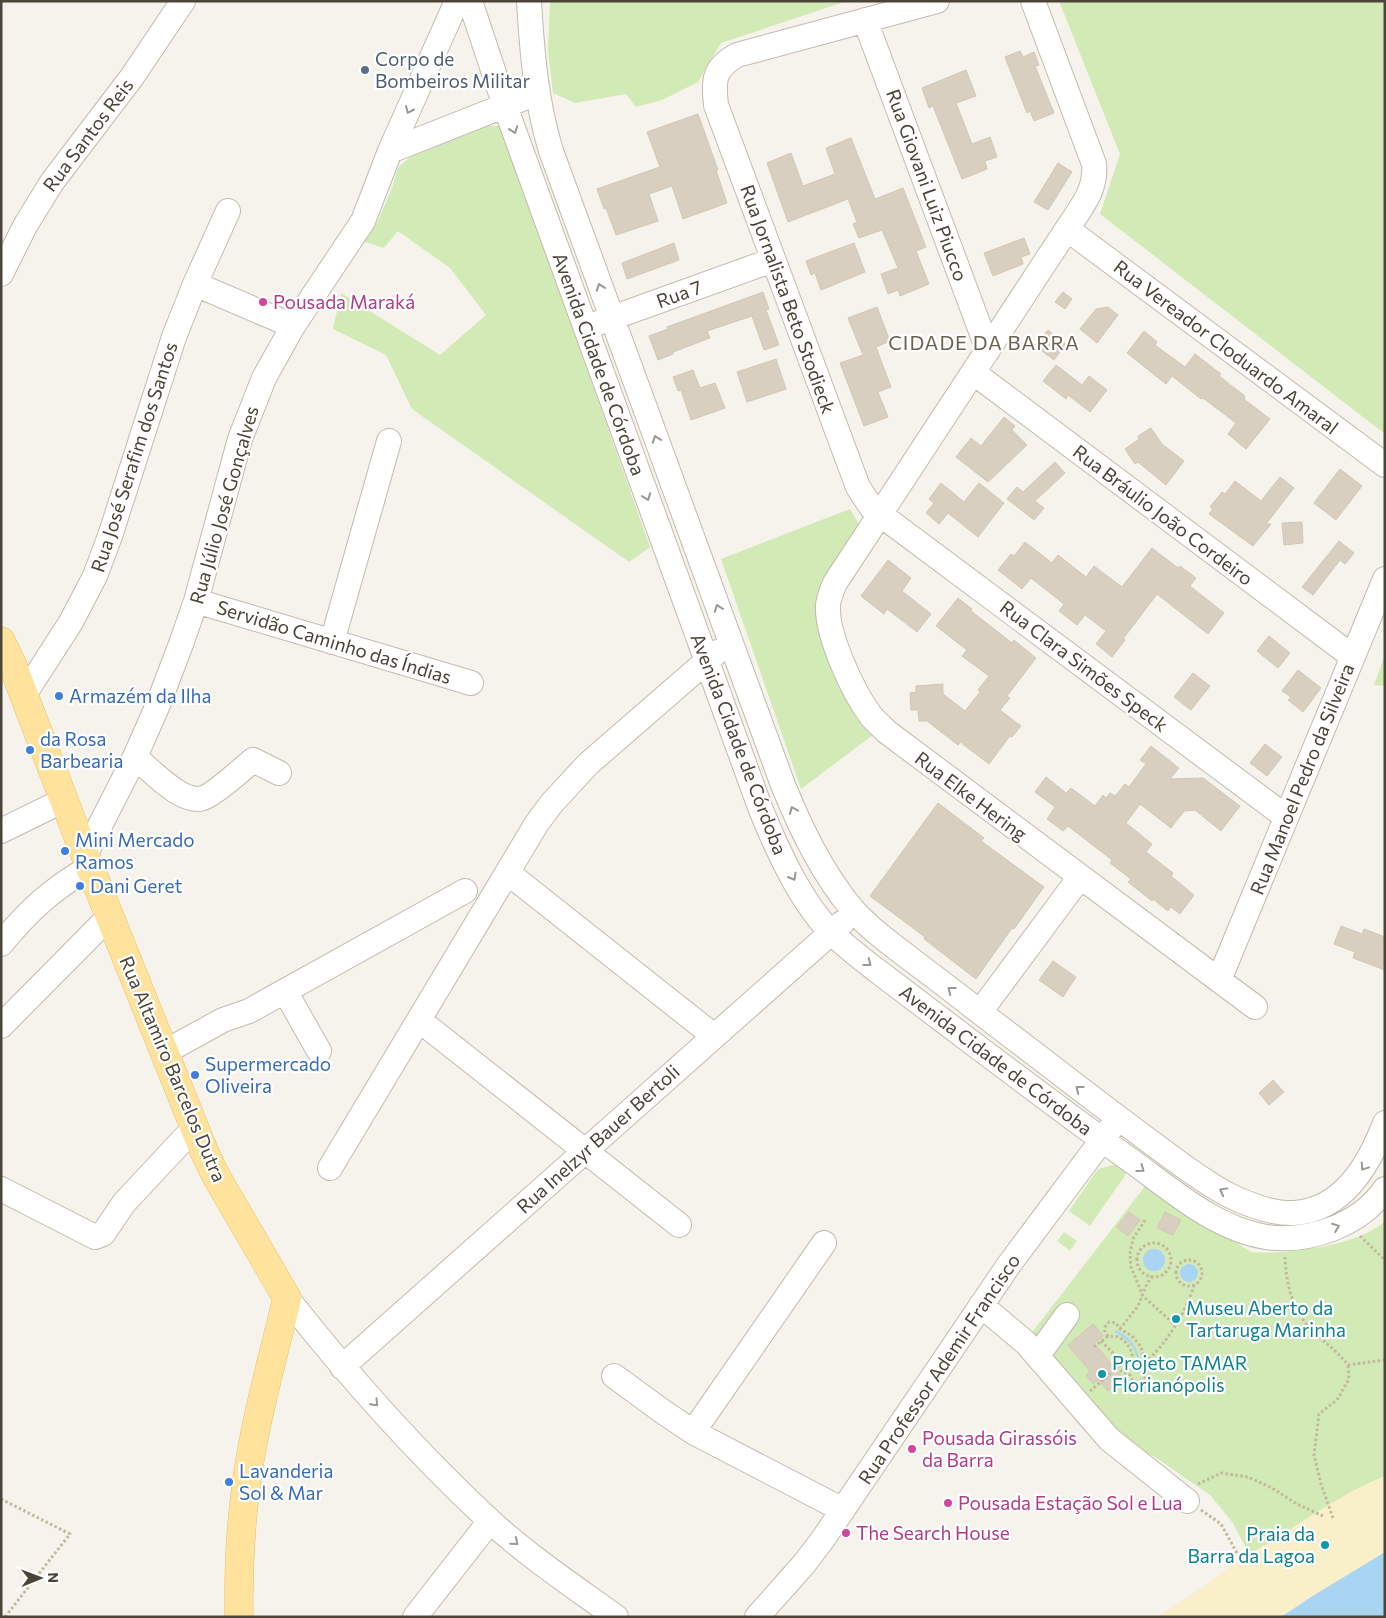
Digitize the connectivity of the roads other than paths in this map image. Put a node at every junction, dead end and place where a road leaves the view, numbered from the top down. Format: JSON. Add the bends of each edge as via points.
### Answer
{"nodes":[{"id":1,"x":183,"y":1,"type":"edge"},
{"id":2,"x":457,"y":1,"type":"edge"},
{"id":3,"x":470,"y":1,"type":"edge"},
{"id":4,"x":529,"y":1,"type":"edge"},
{"id":5,"x":937,"y":1,"type":"edge"},
{"id":6,"x":1033,"y":1,"type":"edge"},
{"id":7,"x":866,"y":20,"type":"junction"},
{"id":8,"x":537,"y":93,"type":"junction"},
{"id":9,"x":505,"y":106,"type":"junction"},
{"id":10,"x":390,"y":151,"type":"junction"},
{"id":11,"x":228,"y":211,"type":"dead end"},
{"id":12,"x":1067,"y":229,"type":"junction"},
{"id":13,"x":773,"y":260,"type":"junction"},
{"id":14,"x":1,"y":274,"type":"edge"},
{"id":15,"x":195,"y":284,"type":"junction"},
{"id":16,"x":612,"y":318,"type":"junction"},
{"id":17,"x":293,"y":326,"type":"junction"},
{"id":18,"x":586,"y":328,"type":"junction"},
{"id":19,"x":988,"y":350,"type":"junction"},
{"id":20,"x":974,"y":373,"type":"junction"},
{"id":21,"x":390,"y":441,"type":"dead end"},
{"id":22,"x":1385,"y":465,"type":"edge"},
{"id":23,"x":881,"y":515,"type":"junction"},
{"id":24,"x":1385,"y":579,"type":"edge"},
{"id":25,"x":196,"y":601,"type":"junction"},
{"id":26,"x":1,"y":641,"type":"edge"},
{"id":27,"x":730,"y":641,"type":"junction"},
{"id":28,"x":332,"y":642,"type":"junction"},
{"id":29,"x":1353,"y":656,"type":"junction"},
{"id":30,"x":707,"y":660,"type":"junction"},
{"id":31,"x":471,"y":683,"type":"dead end"},
{"id":32,"x":24,"y":695,"type":"junction"},
{"id":33,"x":135,"y":757,"type":"junction"},
{"id":34,"x":280,"y":773,"type":"dead end"},
{"id":35,"x":64,"y":800,"type":"junction"},
{"id":36,"x":1286,"y":817,"type":"junction"},
{"id":37,"x":1,"y":831,"type":"edge"},
{"id":38,"x":88,"y":861,"type":"junction"},
{"id":39,"x":508,"y":872,"type":"junction"},
{"id":40,"x":1080,"y":877,"type":"junction"},
{"id":41,"x":465,"y":891,"type":"dead end"},
{"id":42,"x":855,"y":911,"type":"junction"},
{"id":43,"x":110,"y":916,"type":"junction"},
{"id":44,"x":831,"y":932,"type":"junction"},
{"id":45,"x":1,"y":944,"type":"edge"},
{"id":46,"x":1219,"y":980,"type":"junction"},
{"id":47,"x":285,"y":992,"type":"junction"},
{"id":48,"x":1256,"y":1007,"type":"dead end"},
{"id":49,"x":980,"y":1012,"type":"junction"},
{"id":50,"x":419,"y":1020,"type":"junction"},
{"id":51,"x":1,"y":1026,"type":"edge"},
{"id":52,"x":714,"y":1036,"type":"junction"},
{"id":53,"x":163,"y":1052,"type":"junction"},
{"id":54,"x":319,"y":1052,"type":"dead end"},
{"id":55,"x":1118,"y":1118,"type":"junction"},
{"id":56,"x":1385,"y":1123,"type":"edge"},
{"id":57,"x":194,"y":1128,"type":"junction"},
{"id":58,"x":1102,"y":1140,"type":"junction"},
{"id":59,"x":585,"y":1151,"type":"junction"},
{"id":60,"x":330,"y":1168,"type":"dead end"},
{"id":61,"x":1,"y":1189,"type":"edge"},
{"id":62,"x":1385,"y":1189,"type":"edge"},
{"id":63,"x":1293,"y":1213,"type":"junction"},
{"id":64,"x":679,"y":1225,"type":"dead end"},
{"id":65,"x":1292,"y":1238,"type":"junction"},
{"id":66,"x":824,"y":1243,"type":"dead end"},
{"id":67,"x":287,"y":1298,"type":"junction"},
{"id":68,"x":981,"y":1306,"type":"junction"},
{"id":69,"x":1067,"y":1315,"type":"dead end"},
{"id":70,"x":1038,"y":1356,"type":"junction"},
{"id":71,"x":342,"y":1367,"type":"junction"},
{"id":72,"x":614,"y":1376,"type":"dead end"},
{"id":73,"x":693,"y":1432,"type":"junction"},
{"id":74,"x":1187,"y":1500,"type":"road end"},
{"id":75,"x":843,"y":1510,"type":"junction"},
{"id":76,"x":490,"y":1521,"type":"junction"},
{"id":77,"x":239,"y":1617,"type":"edge"},
{"id":78,"x":415,"y":1617,"type":"edge"},
{"id":79,"x":616,"y":1617,"type":"edge"},
{"id":80,"x":757,"y":1617,"type":"edge"}],
"edges":[{"from":1,"to":14,"type":"street","name":"Rua Santos Reis","via":[[132,77],[52,182]]},
{"from":2,"to":10,"type":"street","name":"Rua Júlio José Gonçalves","one_way":true},
{"from":3,"to":9,"type":"street","name":"Avenida Cidade de Córdoba"},
{"from":4,"to":8,"type":"street","name":"Avenida Cidade de Córdoba"},
{"from":5,"to":7,"type":"street"},
{"from":6,"to":12,"type":"street","name":"Rua Elke Hering","via":[[1094,164],[1095,176],[1088,196]]},
{"from":7,"to":13,"type":"street","name":"Rua Jornalista Beto Stodieck","via":[[737,55],[724,62],[716,76],[716,105]]},
{"from":7,"to":19,"type":"street","name":"Rua Giovani Luiz Piucco"},
{"from":8,"to":9,"type":"street"},
{"from":16,"to":8,"type":"street","name":"Avenida Cidade de Córdoba","one_way":true,"via":[[551,151]]},
{"from":9,"to":10,"type":"street"},
{"from":9,"to":18,"type":"street","name":"Avenida Cidade de Córdoba","one_way":true},
{"from":10,"to":17,"type":"street","name":"Rua Júlio José Gonçalves","via":[[363,221]]},
{"from":11,"to":15,"type":"street","name":"Rua José Serafim dos Santos"},
{"from":12,"to":19,"type":"street","name":"Rua Elke Hering"},
{"from":12,"to":22,"type":"street","name":"Rua Vereador Cloduardo Amaral"},
{"from":13,"to":16,"type":"street","name":"Rua 7"},
{"from":13,"to":23,"type":"street","name":"Rua Jornalista Beto Stodieck","via":[[858,487],[871,508]]},
{"from":15,"to":17,"type":"street"},
{"from":15,"to":32,"type":"street","name":"Rua José Serafim dos Santos","via":[[169,350],[98,569],[71,622]]},
{"from":16,"to":18,"type":"street","name":"Rua 7"},
{"from":27,"to":16,"type":"street","name":"Avenida Cidade de Córdoba","one_way":true},
{"from":17,"to":25,"type":"street","name":"Rua Júlio José Gonçalves","via":[[249,413],[232,464]]},
{"from":18,"to":30,"type":"street","name":"Avenida Cidade de Córdoba","one_way":true},
{"from":19,"to":20,"type":"street","name":"Rua Elke Hering"},
{"from":20,"to":23,"type":"street","name":"Rua Elke Hering"},
{"from":20,"to":29,"type":"street","name":"Rua Bráulio João Cordeiro"},
{"from":21,"to":28,"type":"street"},
{"from":23,"to":36,"type":"street","name":"Rua Clara Simões Speck"},
{"from":23,"to":40,"type":"street","name":"Rua Elke Hering","via":[[835,583],[828,605],[835,642],[859,698],[872,717],[904,746]]},
{"from":24,"to":29,"type":"street","name":"Rua Manoel Pedro da Silveira"},
{"from":25,"to":28,"type":"street","name":"Servidão Caminho das Índias"},
{"from":25,"to":33,"type":"street","name":"Rua Júlio José Gonçalves"},
{"from":26,"to":32,"type":"main road","name":"Rua Altamiro Barcelos Dutra"},
{"from":27,"to":30,"type":"street"},
{"from":42,"to":27,"type":"street","name":"Avenida Cidade de Córdoba","one_way":true,"via":[[825,871],[795,816]]},
{"from":28,"to":31,"type":"street","name":"Servidão Caminho das Índias"},
{"from":29,"to":36,"type":"street","name":"Rua Manoel Pedro da Silveira"},
{"from":30,"to":39,"type":"street","via":[[570,783],[537,823]]},
{"from":30,"to":44,"type":"street","name":"Avenida Cidade de Córdoba","one_way":true,"via":[[775,843],[801,892]]},
{"from":32,"to":35,"type":"main road","name":"Rua Altamiro Barcelos Dutra"},
{"from":33,"to":34,"type":"street","via":[[181,796],[194,799],[204,798],[253,760]]},
{"from":33,"to":38,"type":"street","name":"Rua Júlio José Gonçalves"},
{"from":35,"to":37,"type":"street"},
{"from":35,"to":38,"type":"main road","name":"Rua Altamiro Barcelos Dutra"},
{"from":36,"to":46,"type":"street","name":"Rua Manoel Pedro da Silveira"},
{"from":38,"to":43,"type":"main road","name":"Rua Altamiro Barcelos Dutra"},
{"from":38,"to":45,"type":"street","via":[[31,910]]},
{"from":39,"to":50,"type":"street"},
{"from":39,"to":52,"type":"street"},
{"from":40,"to":46,"type":"street","name":"Rua Elke Hering"},
{"from":40,"to":49,"type":"street"},
{"from":41,"to":47,"type":"street"},
{"from":42,"to":44,"type":"street","name":"Rua Inelzyr Bauer Bertoli"},
{"from":49,"to":42,"type":"street","name":"Avenida Cidade de Córdoba","one_way":true,"via":[[898,949]]},
{"from":43,"to":51,"type":"street"},
{"from":43,"to":53,"type":"main road","name":"Rua Altamiro Barcelos Dutra"},
{"from":44,"to":52,"type":"street","name":"Rua Inelzyr Bauer Bertoli"},
{"from":44,"to":58,"type":"street","name":"Avenida Cidade de Córdoba","one_way":true,"via":[[879,972]]},
{"from":46,"to":48,"type":"street","name":"Rua Elke Hering"},
{"from":47,"to":53,"type":"street"},
{"from":47,"to":54,"type":"street"},
{"from":55,"to":49,"type":"street","name":"Avenida Cidade de Córdoba","one_way":true},
{"from":50,"to":59,"type":"street"},
{"from":50,"to":60,"type":"street"},
{"from":52,"to":59,"type":"street","name":"Rua Inelzyr Bauer Bertoli"},
{"from":53,"to":57,"type":"main road","name":"Rua Altamiro Barcelos Dutra"},
{"from":55,"to":58,"type":"street","name":"Rua Professor Ademir Francisco"},
{"from":63,"to":55,"type":"street","name":"Avenida Cidade de Córdoba","one_way":true,"via":[[1270,1210],[1224,1192]]},
{"from":56,"to":63,"type":"street","name":"Avenida Cidade de Córdoba","one_way":true,"via":[[1372,1155],[1350,1186],[1316,1208]]},
{"from":57,"to":61,"type":"street","via":[[124,1202],[99,1236],[95,1237]]},
{"from":57,"to":67,"type":"main road","name":"Rua Altamiro Barcelos Dutra","via":[[216,1176]]},
{"from":58,"to":65,"type":"street","name":"Avenida Cidade de Córdoba","one_way":true,"via":[[1210,1216],[1237,1229],[1265,1237]]},
{"from":58,"to":68,"type":"street","name":"Rua Professor Ademir Francisco"},
{"from":59,"to":64,"type":"street"},
{"from":59,"to":71,"type":"street","name":"Rua Inelzyr Bauer Bertoli"},
{"from":65,"to":62,"type":"street","name":"Avenida Cidade de Córdoba","one_way":true,"via":[[1321,1233],[1346,1223],[1365,1211]]},
{"from":63,"to":65,"type":"street"},
{"from":66,"to":73,"type":"street"},
{"from":67,"to":71,"type":"street"},
{"from":67,"to":77,"type":"main road","via":[[248,1473],[240,1550]]},
{"from":68,"to":70,"type":"street"},
{"from":68,"to":75,"type":"street","name":"Rua Professor Ademir Francisco"},
{"from":69,"to":70,"type":"street"},
{"from":70,"to":74,"type":"street","via":[[1108,1439]]},
{"from":71,"to":76,"type":"street","one_way":true},
{"from":72,"to":73,"type":"street"},
{"from":73,"to":75,"type":"street"},
{"from":75,"to":80,"type":"street","name":"Rua Professor Ademir Francisco","via":[[804,1564]]},
{"from":76,"to":78,"type":"street"},
{"from":76,"to":79,"type":"street","one_way":true}]}
